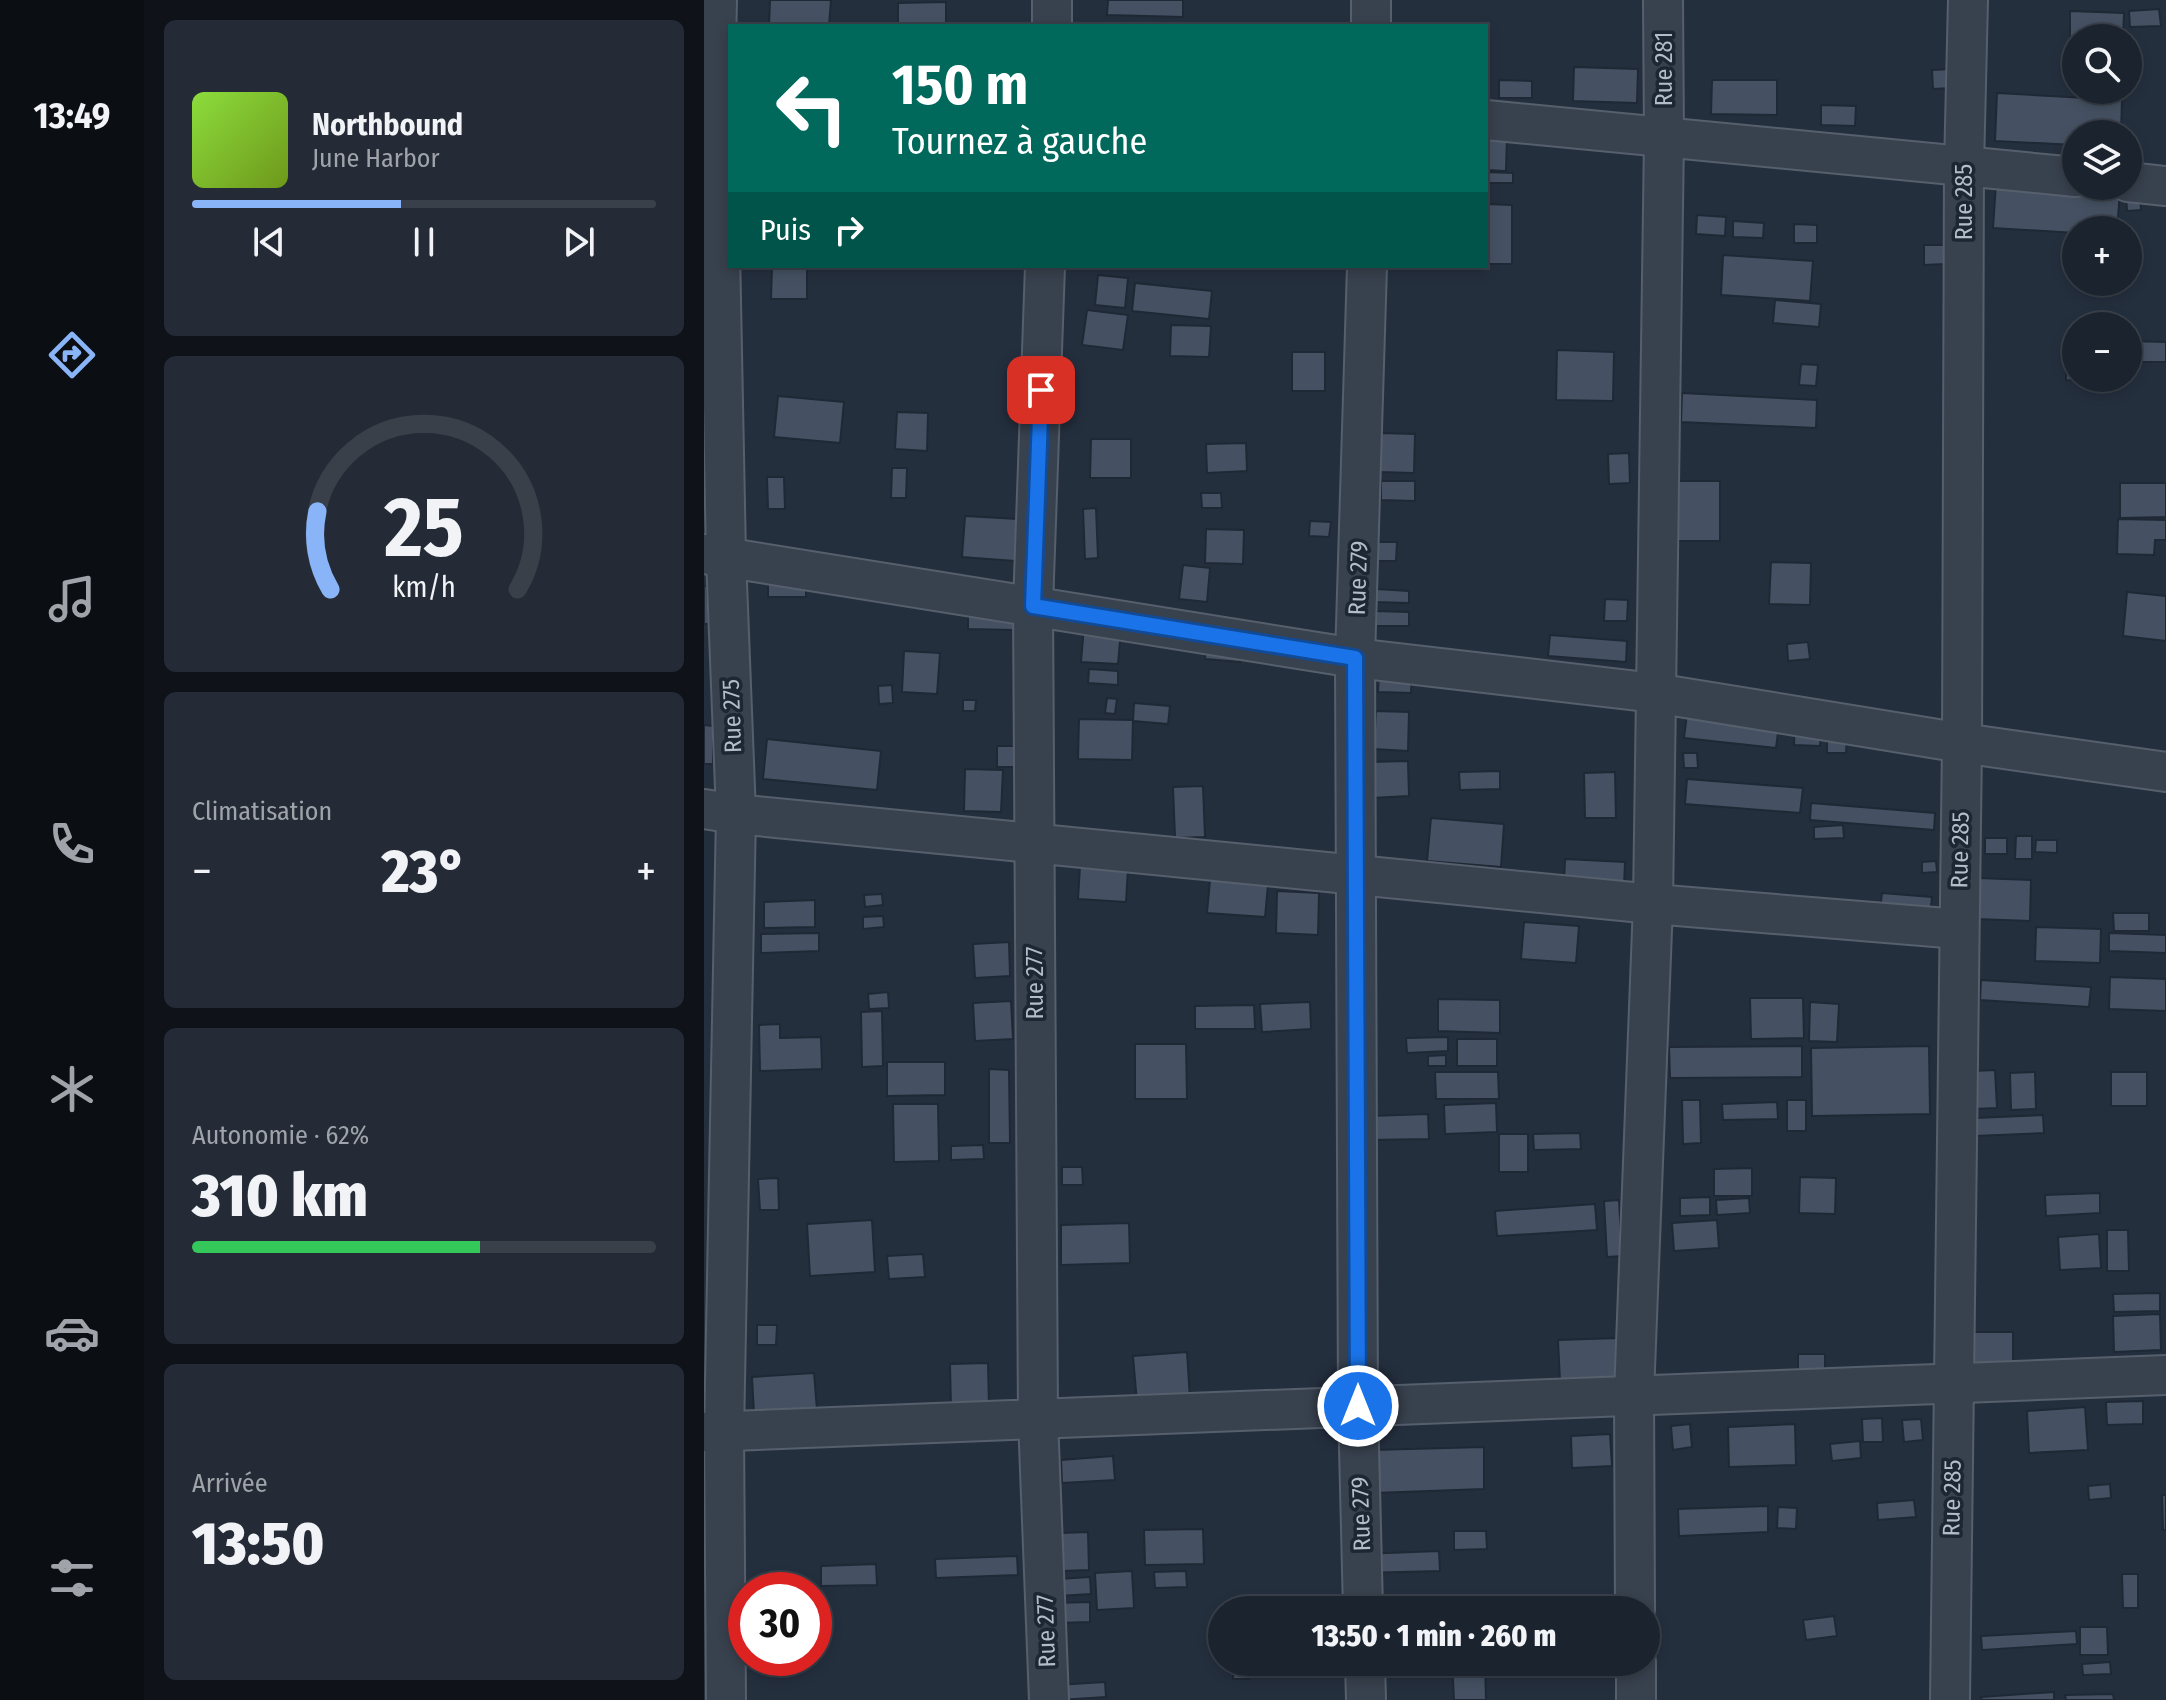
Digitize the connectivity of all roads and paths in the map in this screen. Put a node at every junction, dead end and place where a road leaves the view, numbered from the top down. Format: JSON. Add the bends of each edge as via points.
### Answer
{"nodes":[{"id":1,"x":717,"y":0,"type":"edge"},
{"id":2,"x":1052,"y":0,"type":"edge"},
{"id":3,"x":1371,"y":0,"type":"edge"},
{"id":4,"x":1663,"y":0,"type":"edge"},
{"id":5,"x":1968,"y":0,"type":"edge"},
{"id":6,"x":1052,"y":24,"type":"edge"},
{"id":7,"x":1371,"y":24,"type":"edge"},
{"id":8,"x":717,"y":45,"type":"edge"},
{"id":9,"x":1488,"y":120,"type":"edge"},
{"id":10,"x":1664,"y":138,"type":"junction"},
{"id":11,"x":1964,"y":167,"type":"junction"},
{"id":12,"x":2062,"y":176,"type":"edge"},
{"id":13,"x":2142,"y":183,"type":"edge"},
{"id":14,"x":2166,"y":186,"type":"edge"},
{"id":15,"x":1045,"y":268,"type":"edge"},
{"id":16,"x":1367,"y":268,"type":"edge"},
{"id":17,"x":715,"y":555,"type":"edge"},
{"id":18,"x":1033,"y":606,"type":"junction"},
{"id":19,"x":1355,"y":658,"type":"junction"},
{"id":20,"x":1655,"y":693,"type":"junction"},
{"id":21,"x":1962,"y":743,"type":"junction"},
{"id":22,"x":2166,"y":772,"type":"edge"},
{"id":23,"x":720,"y":812,"type":"edge"},
{"id":24,"x":1035,"y":844,"type":"junction"},
{"id":25,"x":1356,"y":875,"type":"junction"},
{"id":26,"x":1653,"y":904,"type":"junction"},
{"id":27,"x":1959,"y":929,"type":"junction"},
{"id":28,"x":2166,"y":1375,"type":"edge"},
{"id":29,"x":1953,"y":1383,"type":"junction"},
{"id":30,"x":1634,"y":1395,"type":"junction"},
{"id":31,"x":1358,"y":1406,"type":"junction"},
{"id":32,"x":1038,"y":1419,"type":"junction"},
{"id":33,"x":714,"y":1432,"type":"edge"},
{"id":34,"x":1363,"y":1596,"type":"edge"},
{"id":35,"x":1635,"y":1596,"type":"edge"},
{"id":36,"x":1365,"y":1676,"type":"edge"},
{"id":37,"x":1636,"y":1676,"type":"edge"},
{"id":38,"x":726,"y":1700,"type":"edge"},
{"id":39,"x":1049,"y":1700,"type":"edge"},
{"id":40,"x":1366,"y":1700,"type":"edge"},
{"id":41,"x":1636,"y":1700,"type":"edge"},
{"id":42,"x":1950,"y":1700,"type":"edge"}],
"edges":[{"from":1,"to":8,"type":"street","name":"Rue 275"},
{"from":2,"to":6,"type":"street"},
{"from":3,"to":7,"type":"street"},
{"from":4,"to":10,"type":"street","name":"Rue 281"},
{"from":5,"to":11,"type":"street","name":"Rue 285"},
{"from":8,"to":17,"type":"street","name":"Rue 275"},
{"from":9,"to":10,"type":"street"},
{"from":10,"to":11,"type":"street"},
{"from":10,"to":20,"type":"street","name":"Rue 281"},
{"from":11,"to":12,"type":"street"},
{"from":11,"to":21,"type":"street","name":"Rue 285"},
{"from":13,"to":14,"type":"street"},
{"from":15,"to":18,"type":"street","name":"Rue 277"},
{"from":16,"to":19,"type":"street","name":"Rue 279"},
{"from":17,"to":18,"type":"street"},
{"from":17,"to":23,"type":"street","name":"Rue 275"},
{"from":18,"to":19,"type":"street"},
{"from":18,"to":24,"type":"street","name":"Rue 277"},
{"from":19,"to":20,"type":"street"},
{"from":19,"to":25,"type":"street","name":"Rue 279"},
{"from":20,"to":21,"type":"street"},
{"from":20,"to":26,"type":"street","name":"Rue 281"},
{"from":21,"to":22,"type":"street"},
{"from":21,"to":27,"type":"street","name":"Rue 285"},
{"from":23,"to":24,"type":"street"},
{"from":23,"to":33,"type":"street","name":"Rue 275"},
{"from":24,"to":25,"type":"street"},
{"from":24,"to":32,"type":"street","name":"Rue 277"},
{"from":25,"to":26,"type":"street"},
{"from":25,"to":31,"type":"street","name":"Rue 279"},
{"from":26,"to":27,"type":"street"},
{"from":26,"to":30,"type":"street","name":"Rue 281"},
{"from":27,"to":29,"type":"street","name":"Rue 285"},
{"from":28,"to":29,"type":"street"},
{"from":29,"to":30,"type":"street"},
{"from":29,"to":42,"type":"street","name":"Rue 285"},
{"from":30,"to":31,"type":"street"},
{"from":30,"to":35,"type":"street","name":"Rue 281"},
{"from":31,"to":32,"type":"street"},
{"from":31,"to":34,"type":"street","name":"Rue 279"},
{"from":32,"to":33,"type":"street"},
{"from":32,"to":39,"type":"street","name":"Rue 277"},
{"from":33,"to":38,"type":"street","name":"Rue 275"},
{"from":36,"to":40,"type":"street"},
{"from":37,"to":41,"type":"street"}]}
